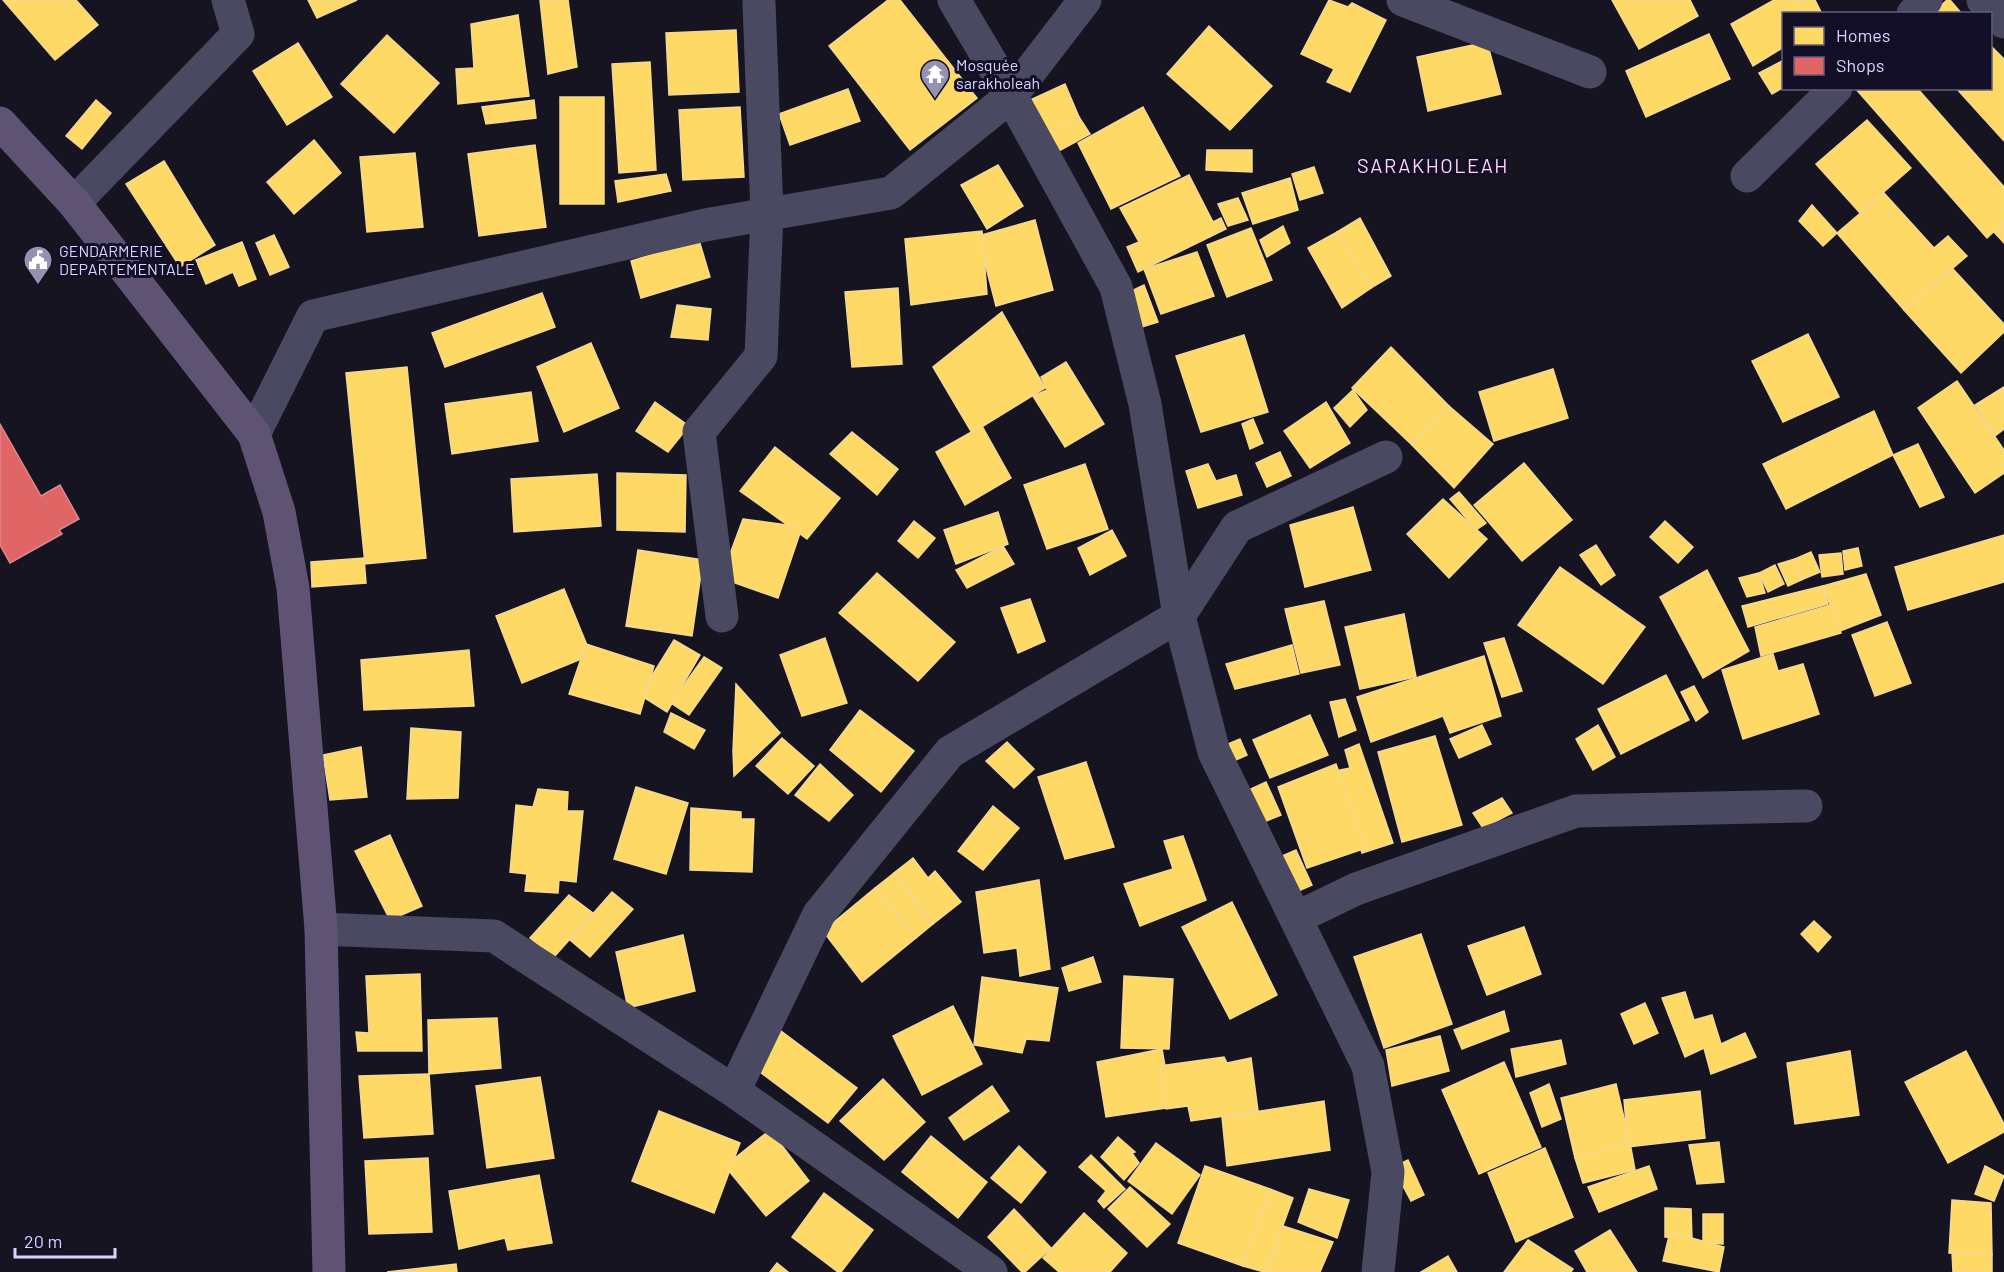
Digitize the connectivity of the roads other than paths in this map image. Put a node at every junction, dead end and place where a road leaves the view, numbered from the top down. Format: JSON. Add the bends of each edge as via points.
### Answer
{"nodes":[{"id":1,"x":228,"y":0,"type":"edge"},
{"id":2,"x":954,"y":0,"type":"edge"},
{"id":3,"x":1085,"y":0,"type":"edge"},
{"id":4,"x":1403,"y":0,"type":"edge"},
{"id":5,"x":1926,"y":0,"type":"edge"},
{"id":6,"x":1983,"y":0,"type":"edge"},
{"id":7,"x":759,"y":3,"type":"dead end"},
{"id":8,"x":1915,"y":12,"type":"edge"},
{"id":9,"x":2004,"y":22,"type":"edge"},
{"id":10,"x":1590,"y":72,"type":"dead end"},
{"id":11,"x":1834,"y":90,"type":"edge"},
{"id":12,"x":1011,"y":96,"type":"junction"},
{"id":13,"x":0,"y":123,"type":"edge"},
{"id":14,"x":1747,"y":176,"type":"dead end"},
{"id":15,"x":74,"y":203,"type":"junction"},
{"id":16,"x":767,"y":214,"type":"junction"},
{"id":17,"x":254,"y":434,"type":"junction"},
{"id":18,"x":1386,"y":457,"type":"dead end"},
{"id":19,"x":722,"y":616,"type":"dead end"},
{"id":20,"x":1179,"y":616,"type":"junction"},
{"id":21,"x":1806,"y":806,"type":"dead end"},
{"id":22,"x":1296,"y":918,"type":"junction"},
{"id":23,"x":321,"y":929,"type":"junction"},
{"id":24,"x":734,"y":1091,"type":"junction"},
{"id":25,"x":330,"y":1272,"type":"edge"},
{"id":26,"x":991,"y":1272,"type":"edge"},
{"id":27,"x":1378,"y":1272,"type":"edge"}],
"edges":[{"from":1,"to":15,"type":"street","via":[[238,34]]},
{"from":2,"to":12,"type":"street"},
{"from":3,"to":12,"type":"street"},
{"from":4,"to":10,"type":"street"},
{"from":5,"to":8,"type":"street"},
{"from":6,"to":9,"type":"street"},
{"from":7,"to":16,"type":"street"},
{"from":11,"to":14,"type":"street"},
{"from":12,"to":16,"type":"street","via":[[891,194]]},
{"from":12,"to":20,"type":"street","via":[[1116,287],[1145,404]]},
{"from":13,"to":15,"type":"main road"},
{"from":15,"to":17,"type":"main road"},
{"from":16,"to":17,"type":"street","via":[[313,315]]},
{"from":16,"to":19,"type":"street","via":[[761,356],[699,432]]},
{"from":17,"to":23,"type":"main road","via":[[279,512],[293,588]]},
{"from":18,"to":20,"type":"street","via":[[1237,527]]},
{"from":20,"to":22,"type":"street","via":[[1214,752]]},
{"from":20,"to":24,"type":"street","via":[[950,752],[819,914]]},
{"from":21,"to":22,"type":"street","via":[[1576,811],[1356,889]]},
{"from":22,"to":27,"type":"street","via":[[1368,1066],[1388,1172]]},
{"from":23,"to":24,"type":"street","via":[[494,936]]},
{"from":23,"to":25,"type":"main road"},
{"from":24,"to":26,"type":"street"}]}
